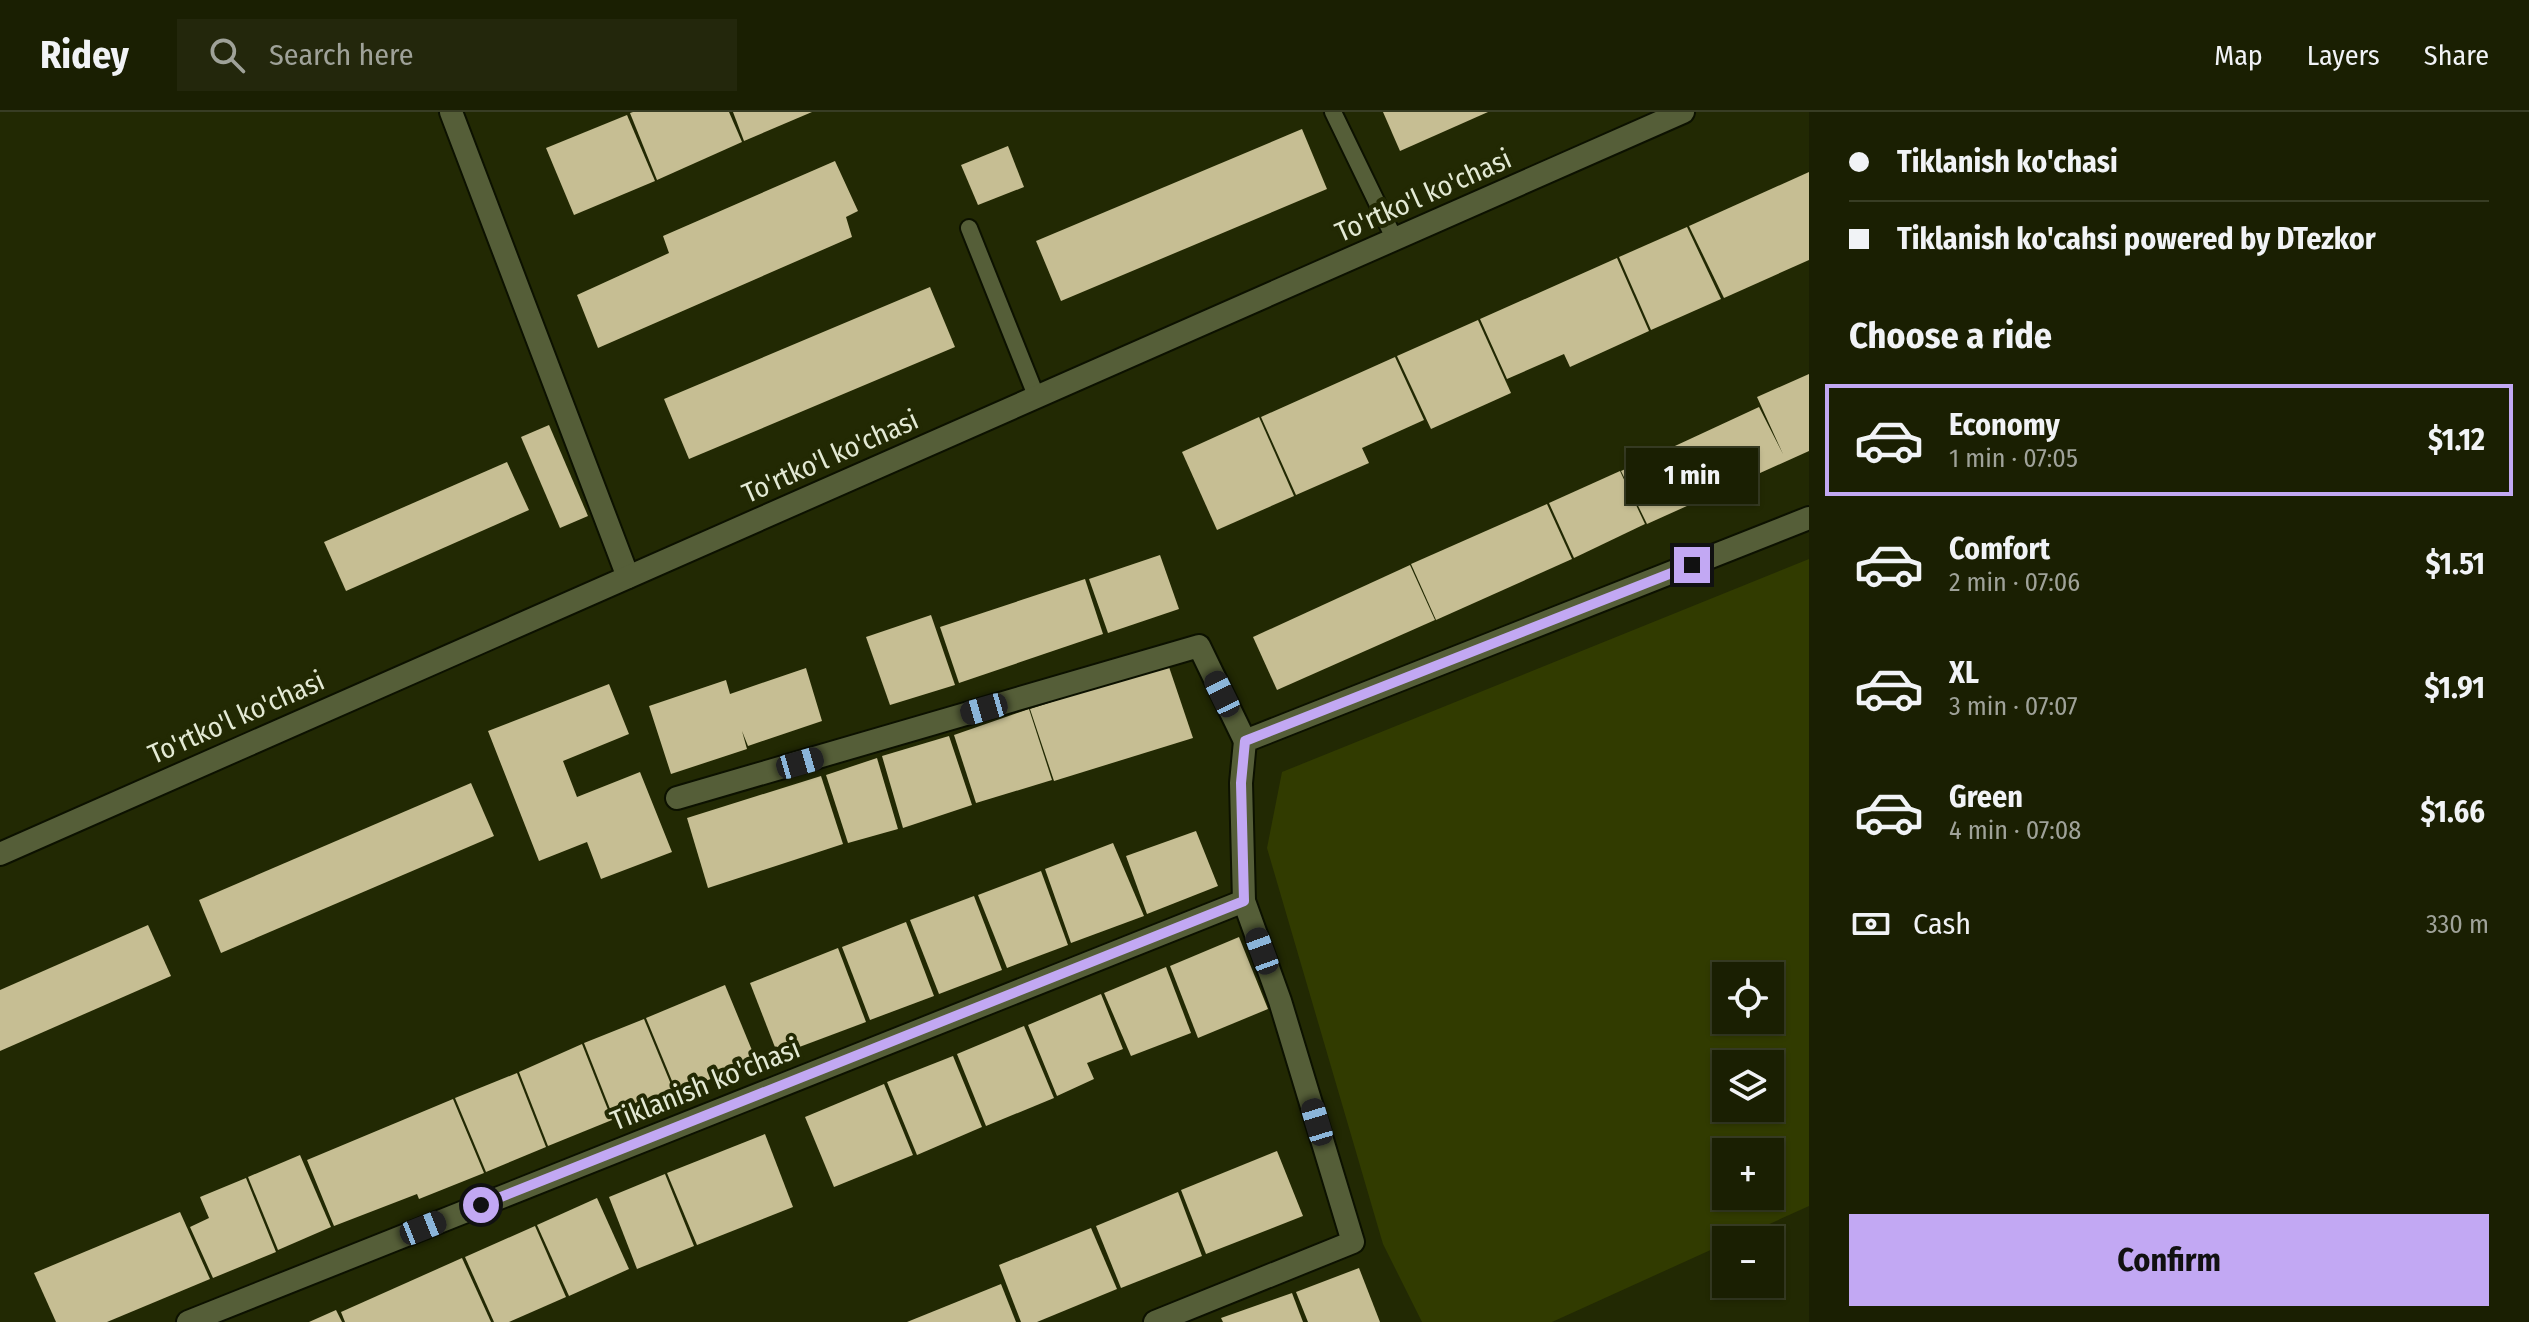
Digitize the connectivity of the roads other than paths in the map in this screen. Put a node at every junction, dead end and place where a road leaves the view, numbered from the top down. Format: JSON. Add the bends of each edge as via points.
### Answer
{"nodes":[{"id":1,"x":451,"y":112,"type":"edge"},
{"id":2,"x":1333,"y":112,"type":"edge"},
{"id":3,"x":1683,"y":112,"type":"edge"},
{"id":4,"x":969,"y":228,"type":"dead end"},
{"id":5,"x":1395,"y":240,"type":"junction"},
{"id":6,"x":1037,"y":398,"type":"junction"},
{"id":7,"x":1809,"y":518,"type":"edge"},
{"id":8,"x":628,"y":577,"type":"junction"},
{"id":9,"x":1245,"y":741,"type":"junction"},
{"id":10,"x":677,"y":798,"type":"dead end"},
{"id":11,"x":0,"y":854,"type":"edge"},
{"id":12,"x":1244,"y":901,"type":"junction"},
{"id":13,"x":188,"y":1322,"type":"edge"},
{"id":14,"x":1155,"y":1322,"type":"edge"}],
"edges":[{"from":1,"to":8,"type":"street"},
{"from":2,"to":5,"type":"lane"},
{"from":3,"to":5,"type":"street","name":"To'rtko'l ko'chasi"},
{"from":4,"to":6,"type":"lane"},
{"from":5,"to":6,"type":"street","name":"To'rtko'l ko'chasi"},
{"from":6,"to":8,"type":"street","name":"To'rtko'l ko'chasi"},
{"from":7,"to":9,"type":"street"},
{"from":8,"to":11,"type":"street","name":"To'rtko'l ko'chasi"},
{"from":9,"to":10,"type":"street","via":[[1199,646]]},
{"from":9,"to":12,"type":"street"},
{"from":12,"to":13,"type":"street","name":"Tiklanish ko'chasi"},
{"from":12,"to":14,"type":"street","via":[[1353,1242]]}]}
